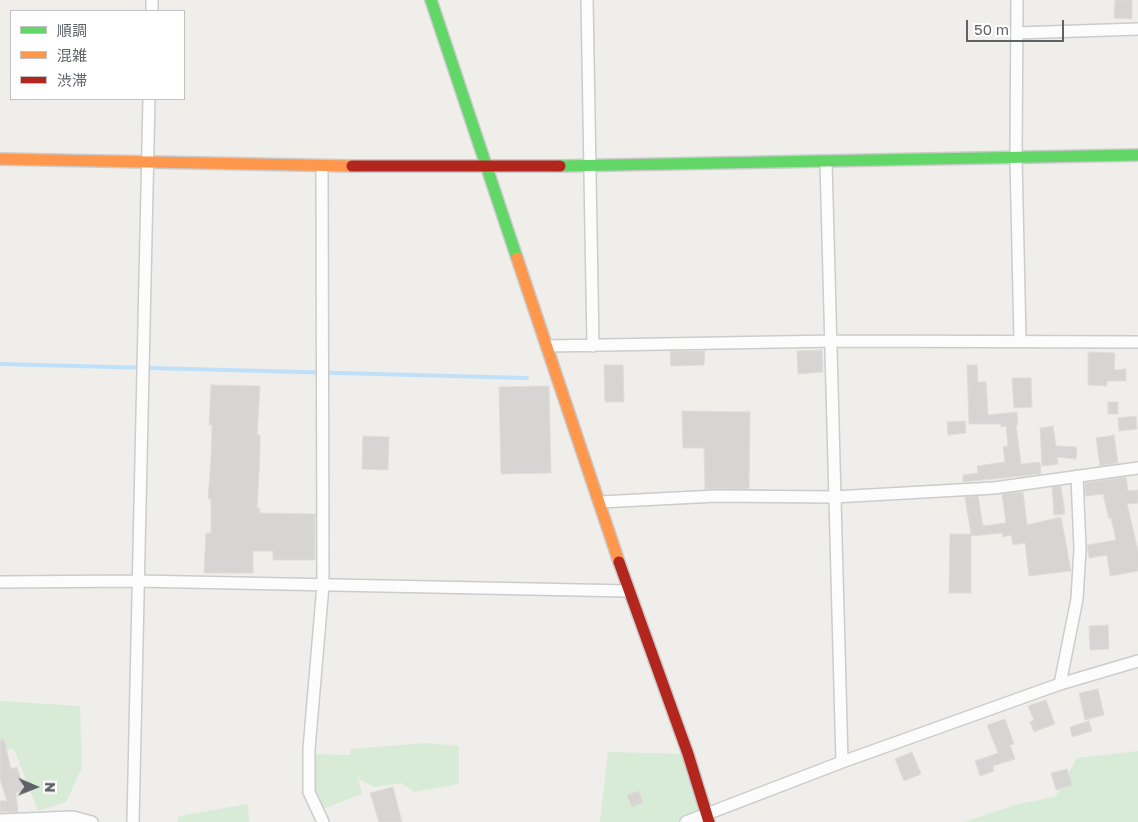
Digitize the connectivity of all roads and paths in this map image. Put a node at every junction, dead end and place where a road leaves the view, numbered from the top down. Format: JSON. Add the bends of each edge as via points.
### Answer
{"nodes":[{"id":1,"x":431,"y":0,"type":"edge"},
{"id":2,"x":587,"y":0,"type":"edge"},
{"id":3,"x":1017,"y":0,"type":"edge"},
{"id":4,"x":1138,"y":29,"type":"edge"},
{"id":5,"x":1018,"y":33,"type":"junction"},
{"id":6,"x":150,"y":100,"type":"edge"},
{"id":7,"x":1138,"y":155,"type":"edge"},
{"id":8,"x":1016,"y":158,"type":"junction"},
{"id":9,"x":0,"y":159,"type":"edge"},
{"id":10,"x":148,"y":161,"type":"junction"},
{"id":11,"x":826,"y":162,"type":"junction"},
{"id":12,"x":589,"y":165,"type":"junction"},
{"id":13,"x":322,"y":166,"type":"junction"},
{"id":14,"x":487,"y":167,"type":"junction"},
{"id":15,"x":1020,"y":340,"type":"junction"},
{"id":16,"x":831,"y":341,"type":"junction"},
{"id":17,"x":1138,"y":342,"type":"edge"},
{"id":18,"x":547,"y":346,"type":"junction"},
{"id":19,"x":593,"y":346,"type":"junction"},
{"id":20,"x":1138,"y":468,"type":"edge"},
{"id":21,"x":1077,"y":476,"type":"junction"},
{"id":22,"x":834,"y":497,"type":"junction"},
{"id":23,"x":600,"y":502,"type":"junction"},
{"id":24,"x":138,"y":581,"type":"junction"},
{"id":25,"x":0,"y":582,"type":"edge"},
{"id":26,"x":323,"y":585,"type":"junction"},
{"id":27,"x":629,"y":591,"type":"junction"},
{"id":28,"x":1138,"y":661,"type":"edge"},
{"id":29,"x":1060,"y":684,"type":"junction"},
{"id":30,"x":842,"y":762,"type":"junction"},
{"id":31,"x":708,"y":819,"type":"edge"},
{"id":32,"x":0,"y":820,"type":"edge"},
{"id":33,"x":92,"y":822,"type":"edge"},
{"id":34,"x":133,"y":822,"type":"edge"},
{"id":35,"x":323,"y":822,"type":"edge"},
{"id":36,"x":686,"y":822,"type":"edge"}],
"edges":[{"from":1,"to":14,"type":"street"},
{"from":2,"to":12,"type":"street"},
{"from":3,"to":5,"type":"street"},
{"from":4,"to":5,"type":"street"},
{"from":5,"to":8,"type":"street"},
{"from":6,"to":10,"type":"street"},
{"from":7,"to":8,"type":"street"},
{"from":8,"to":11,"type":"street"},
{"from":8,"to":15,"type":"street"},
{"from":9,"to":10,"type":"street"},
{"from":10,"to":13,"type":"street"},
{"from":10,"to":24,"type":"street"},
{"from":11,"to":12,"type":"street"},
{"from":11,"to":16,"type":"street"},
{"from":12,"to":14,"type":"street"},
{"from":12,"to":19,"type":"street"},
{"from":13,"to":14,"type":"street"},
{"from":13,"to":26,"type":"street"},
{"from":14,"to":18,"type":"street"},
{"from":15,"to":16,"type":"street"},
{"from":15,"to":17,"type":"street"},
{"from":16,"to":19,"type":"street"},
{"from":16,"to":22,"type":"street"},
{"from":18,"to":19,"type":"street"},
{"from":18,"to":23,"type":"street"},
{"from":20,"to":21,"type":"street"},
{"from":21,"to":22,"type":"street","via":[[994,488]]},
{"from":21,"to":29,"type":"street","via":[[1080,549],[1077,600]]},
{"from":22,"to":23,"type":"street","via":[[716,496]]},
{"from":22,"to":30,"type":"street"},
{"from":23,"to":27,"type":"street"},
{"from":24,"to":25,"type":"street"},
{"from":24,"to":26,"type":"street"},
{"from":24,"to":34,"type":"street"},
{"from":26,"to":27,"type":"street"},
{"from":26,"to":35,"type":"street","via":[[309,749],[309,792]]},
{"from":27,"to":31,"type":"street"},
{"from":28,"to":29,"type":"street"},
{"from":29,"to":30,"type":"street"},
{"from":30,"to":31,"type":"street"},
{"from":31,"to":36,"type":"street"},
{"from":32,"to":33,"type":"street","via":[[64,817]]}]}
